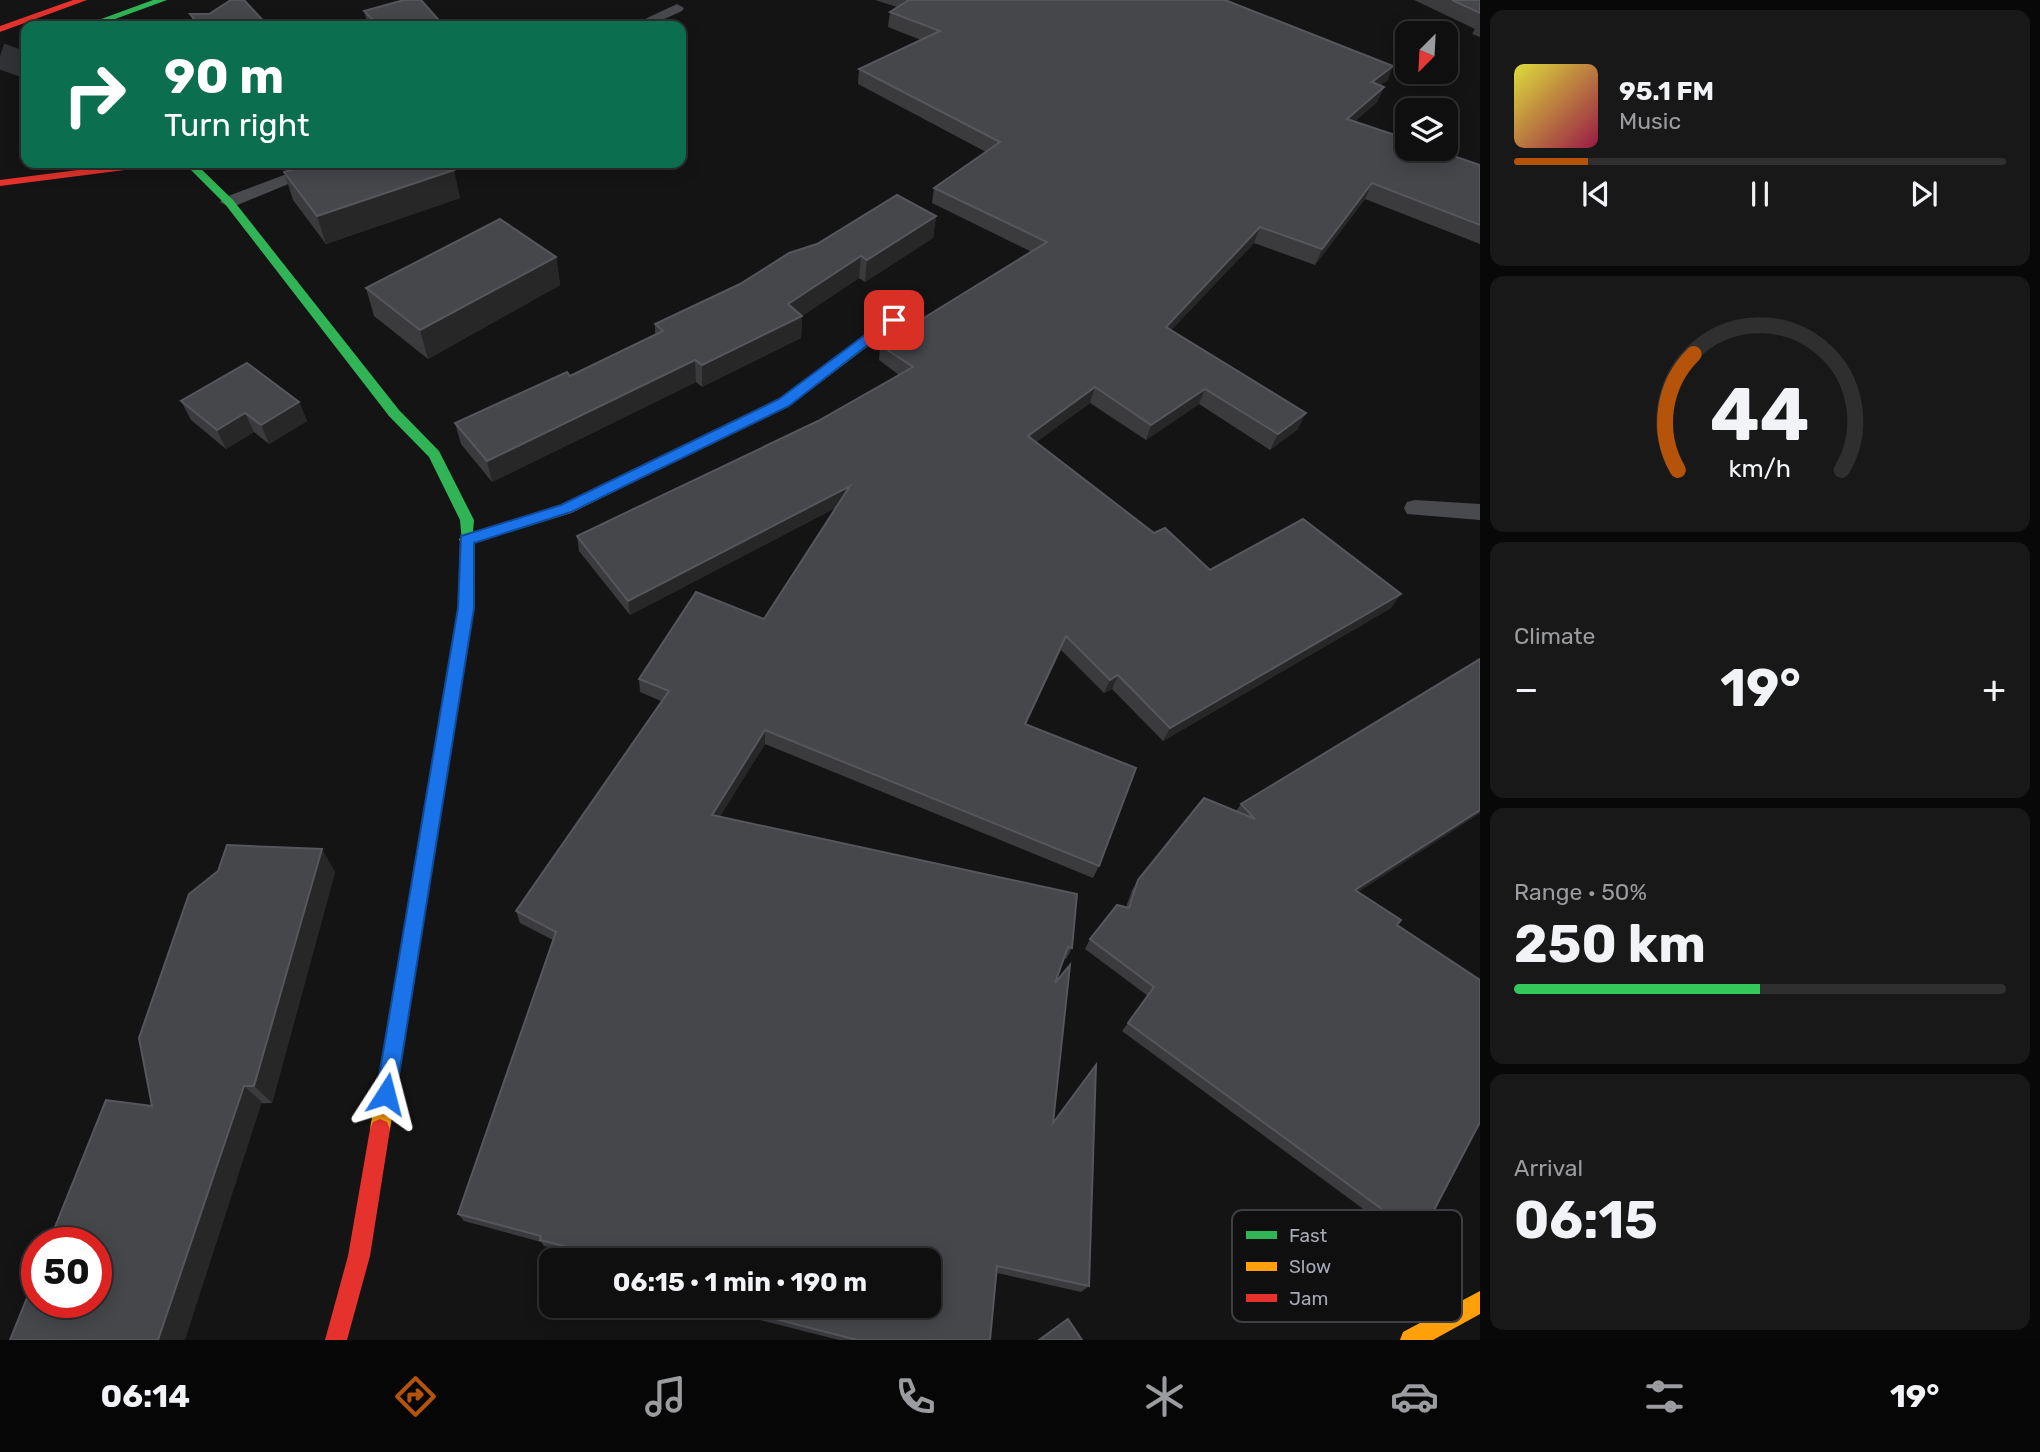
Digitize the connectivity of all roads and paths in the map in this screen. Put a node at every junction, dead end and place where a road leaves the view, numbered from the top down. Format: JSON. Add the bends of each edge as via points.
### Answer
{"nodes":[{"id":1,"x":82,"y":0,"type":"edge"},
{"id":2,"x":162,"y":0,"type":"edge"},
{"id":3,"x":677,"y":8,"type":"dead end"},
{"id":4,"x":23,"y":21,"type":"edge"},
{"id":5,"x":101,"y":21,"type":"edge"},
{"id":6,"x":649,"y":21,"type":"edge"},
{"id":7,"x":21,"y":22,"type":"edge"},
{"id":8,"x":0,"y":29,"type":"edge"},
{"id":9,"x":117,"y":168,"type":"edge"},
{"id":10,"x":194,"y":168,"type":"edge"},
{"id":11,"x":318,"y":168,"type":"edge"},
{"id":12,"x":0,"y":183,"type":"edge"},
{"id":13,"x":229,"y":202,"type":"junction"},
{"id":14,"x":894,"y":320,"type":"dead end"},
{"id":15,"x":1415,"y":508,"type":"dead end"},
{"id":16,"x":1480,"y":512,"type":"edge"},
{"id":17,"x":467,"y":540,"type":"junction"},
{"id":18,"x":1480,"y":1302,"type":"edge"},
{"id":19,"x":1462,"y":1312,"type":"edge"},
{"id":20,"x":1444,"y":1322,"type":"edge"},
{"id":21,"x":336,"y":1340,"type":"edge"},
{"id":22,"x":1411,"y":1340,"type":"edge"}],
"edges":[{"from":1,"to":4,"type":"main road"},
{"from":2,"to":5,"type":"main road"},
{"from":3,"to":6,"type":"lane"},
{"from":7,"to":8,"type":"main road"},
{"from":9,"to":12,"type":"main road"},
{"from":10,"to":13,"type":"main road"},
{"from":11,"to":13,"type":"lane"},
{"from":13,"to":17,"type":"main road","via":[[394,412],[434,454],[467,520]]},
{"from":14,"to":17,"type":"main road","via":[[784,402],[566,509]]},
{"from":15,"to":16,"type":"lane"},
{"from":17,"to":21,"type":"main road","via":[[466,608],[455,677],[359,1256]]},
{"from":18,"to":19,"type":"main road"},
{"from":20,"to":22,"type":"main road"}]}
